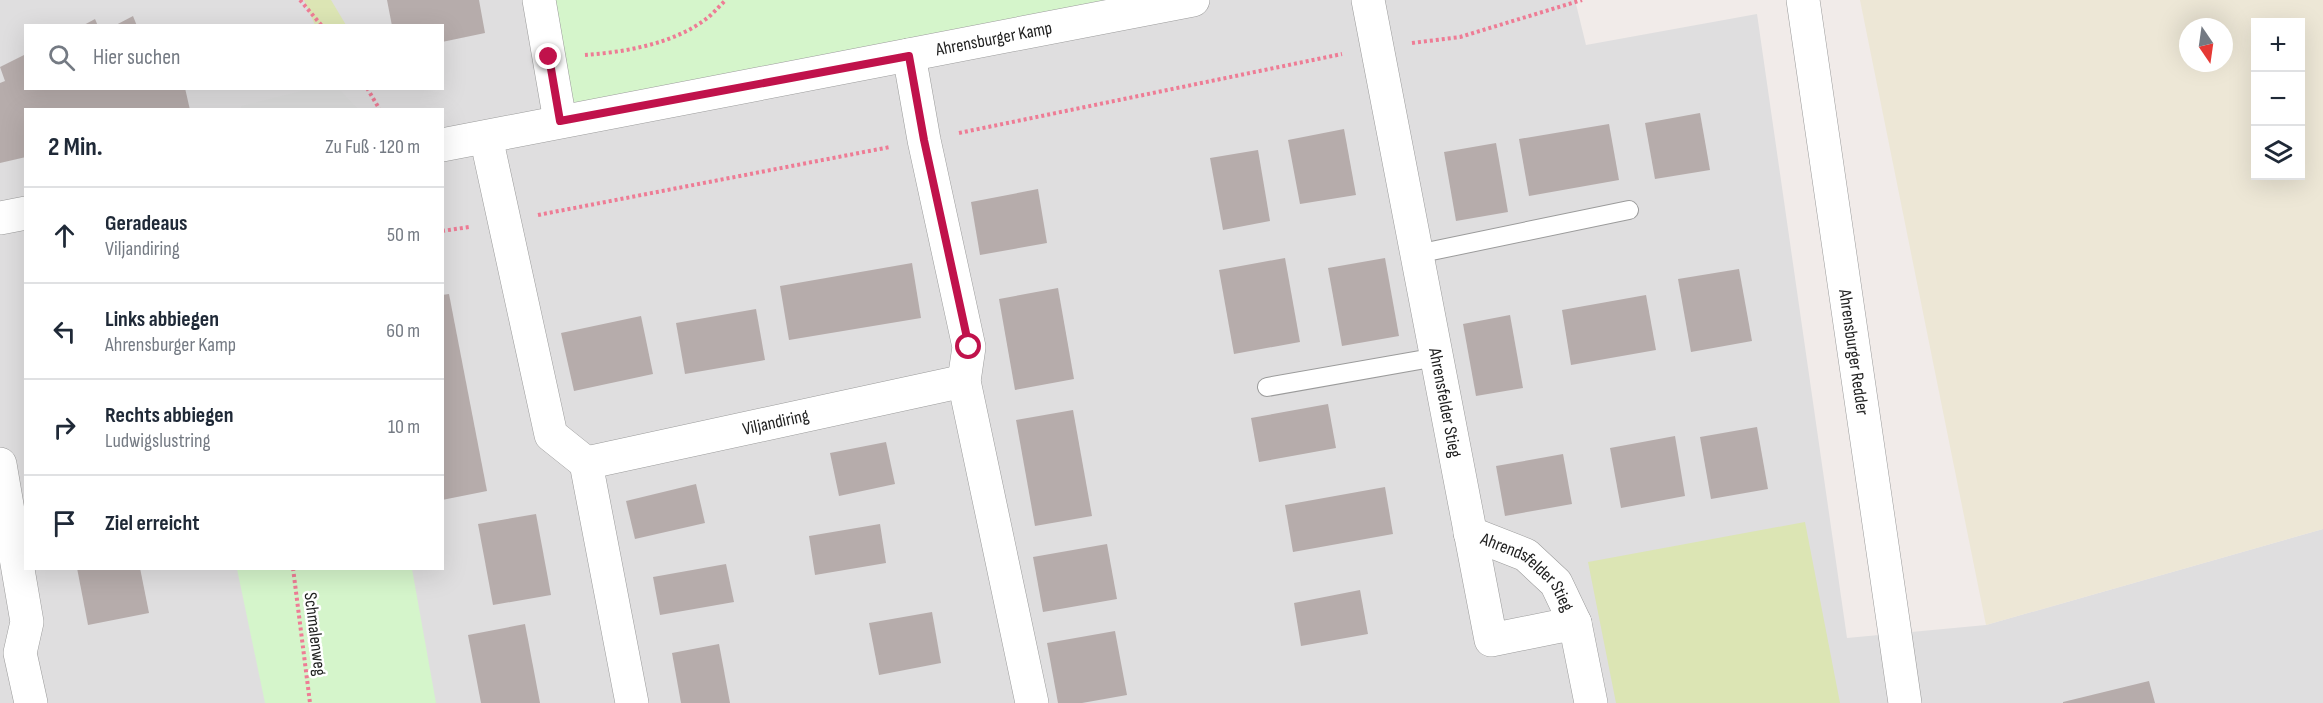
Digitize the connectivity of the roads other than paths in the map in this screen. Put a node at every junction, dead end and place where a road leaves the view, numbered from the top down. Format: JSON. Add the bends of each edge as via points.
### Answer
{"nodes":[{"id":1,"x":539,"y":0,"type":"edge"},
{"id":2,"x":1193,"y":0,"type":"edge"},
{"id":3,"x":1368,"y":0,"type":"edge"},
{"id":4,"x":1803,"y":0,"type":"edge"},
{"id":5,"x":909,"y":56,"type":"junction"},
{"id":6,"x":560,"y":121,"type":"junction"},
{"id":7,"x":486,"y":137,"type":"junction"},
{"id":8,"x":444,"y":145,"type":"edge"},
{"id":9,"x":1629,"y":210,"type":"dead end"},
{"id":10,"x":24,"y":213,"type":"edge"},
{"id":11,"x":0,"y":218,"type":"edge"},
{"id":12,"x":1417,"y":254,"type":"junction"},
{"id":13,"x":1437,"y":357,"type":"junction"},
{"id":14,"x":964,"y":381,"type":"junction"},
{"id":15,"x":1267,"y":387,"type":"dead end"},
{"id":16,"x":586,"y":463,"type":"junction"},
{"id":17,"x":0,"y":464,"type":"edge"},
{"id":18,"x":1470,"y":533,"type":"junction"},
{"id":19,"x":1575,"y":623,"type":"junction"},
{"id":20,"x":31,"y":703,"type":"edge"},
{"id":21,"x":632,"y":703,"type":"edge"},
{"id":22,"x":1032,"y":703,"type":"edge"},
{"id":23,"x":1591,"y":703,"type":"edge"},
{"id":24,"x":1905,"y":703,"type":"edge"}],
"edges":[{"from":1,"to":6,"type":"street"},
{"from":2,"to":5,"type":"street","name":"Ahrensburger Kamp"},
{"from":3,"to":12,"type":"street","name":"Ahrensfelder Stieg"},
{"from":4,"to":24,"type":"street","name":"Ahrensburger Redder"},
{"from":5,"to":6,"type":"street","name":"Ahrensburger Kamp"},
{"from":5,"to":14,"type":"street","via":[[969,347]]},
{"from":6,"to":7,"type":"street","name":"Ahrensburger Kamp"},
{"from":7,"to":8,"type":"street","name":"Ahrensburger Kamp"},
{"from":7,"to":16,"type":"street","via":[[551,435]]},
{"from":9,"to":12,"type":"lane"},
{"from":10,"to":11,"type":"street"},
{"from":12,"to":13,"type":"street","name":"Ahrensfelder Stieg"},
{"from":13,"to":15,"type":"lane"},
{"from":13,"to":18,"type":"street","name":"Ahrensfelder Stieg"},
{"from":14,"to":16,"type":"street","name":"Viljandiring"},
{"from":14,"to":22,"type":"street"},
{"from":16,"to":21,"type":"street"},
{"from":17,"to":20,"type":"street","via":[[27,622],[20,653]]},
{"from":18,"to":19,"type":"street","name":"Ahrendsfelder Stieg","via":[[1526,555],[1556,583]]},
{"from":18,"to":19,"type":"street","name":"Ahrensfelder Stieg","via":[[1491,640]]},
{"from":19,"to":23,"type":"street"}]}
